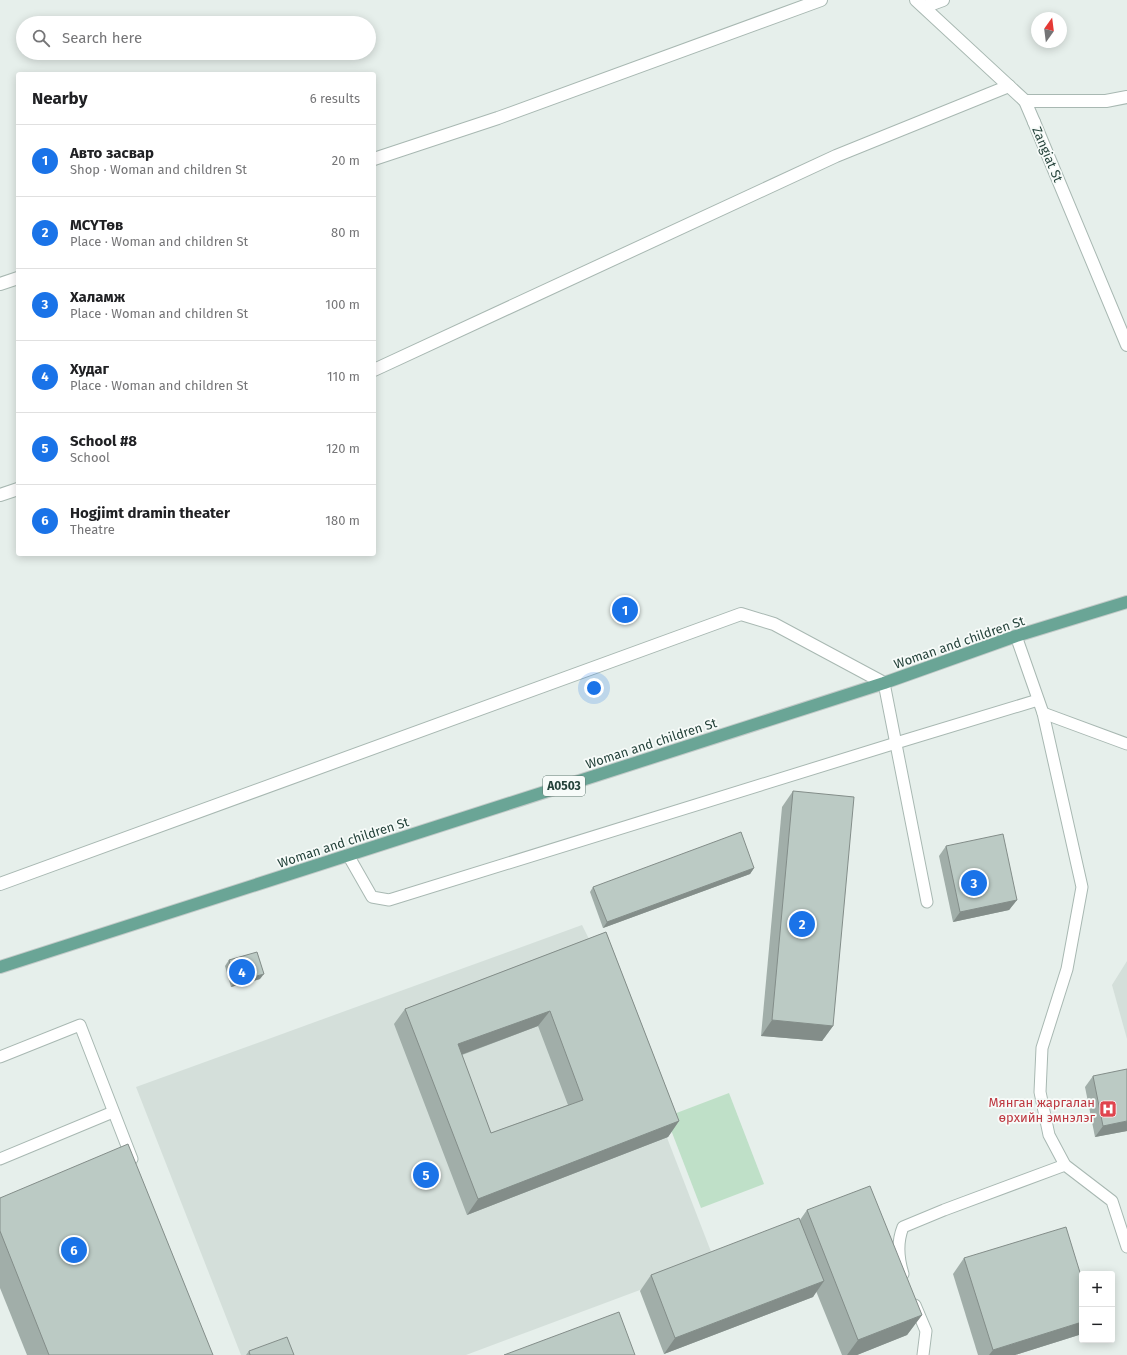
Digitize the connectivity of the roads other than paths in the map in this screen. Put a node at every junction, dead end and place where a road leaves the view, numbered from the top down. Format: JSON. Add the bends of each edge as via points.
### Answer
{"nodes":[{"id":1,"x":821,"y":0,"type":"edge"},
{"id":2,"x":943,"y":0,"type":"edge"},
{"id":3,"x":920,"y":4,"type":"edge"},
{"id":4,"x":1009,"y":86,"type":"junction"},
{"id":5,"x":1127,"y":97,"type":"edge"},
{"id":6,"x":1025,"y":101,"type":"junction"},
{"id":7,"x":376,"y":158,"type":"edge"},
{"id":8,"x":16,"y":279,"type":"edge"},
{"id":9,"x":0,"y":284,"type":"edge"},
{"id":10,"x":1127,"y":344,"type":"edge"},
{"id":11,"x":376,"y":369,"type":"edge"},
{"id":12,"x":16,"y":490,"type":"edge"},
{"id":13,"x":0,"y":495,"type":"edge"},
{"id":14,"x":1127,"y":602,"type":"edge"},
{"id":15,"x":1016,"y":636,"type":"junction"},
{"id":16,"x":884,"y":683,"type":"junction"},
{"id":17,"x":1038,"y":700,"type":"junction"},
{"id":18,"x":1044,"y":713,"type":"junction"},
{"id":19,"x":896,"y":742,"type":"junction"},
{"id":20,"x":1127,"y":744,"type":"edge"},
{"id":21,"x":348,"y":855,"type":"junction"},
{"id":22,"x":0,"y":884,"type":"edge"},
{"id":23,"x":927,"y":902,"type":"dead end"},
{"id":24,"x":0,"y":967,"type":"edge"},
{"id":25,"x":0,"y":1057,"type":"edge"},
{"id":26,"x":113,"y":1112,"type":"junction"},
{"id":27,"x":0,"y":1159,"type":"edge"},
{"id":28,"x":1065,"y":1165,"type":"junction"},
{"id":29,"x":136,"y":1171,"type":"edge"},
{"id":30,"x":1127,"y":1247,"type":"edge"},
{"id":31,"x":923,"y":1355,"type":"edge"}],
"edges":[{"from":1,"to":7,"type":"street","via":[[498,118]]},
{"from":2,"to":3,"type":"street"},
{"from":3,"to":4,"type":"street","name":"Zangiat St"},
{"from":4,"to":6,"type":"street","name":"Zangiat St"},
{"from":4,"to":11,"type":"street","via":[[836,156]]},
{"from":5,"to":6,"type":"street","via":[[1106,101]]},
{"from":6,"to":10,"type":"street","name":"Zangiat St"},
{"from":8,"to":9,"type":"street"},
{"from":12,"to":13,"type":"street"},
{"from":14,"to":15,"type":"main road","name":"Woman and children St","number":"A0503"},
{"from":15,"to":16,"type":"main road","name":"Woman and children St","number":"A0503"},
{"from":15,"to":17,"type":"lane"},
{"from":16,"to":19,"type":"lane"},
{"from":16,"to":21,"type":"main road","name":"Woman and children St","number":"A0503"},
{"from":16,"to":22,"type":"street","via":[[774,624],[741,614]]},
{"from":17,"to":18,"type":"lane"},
{"from":17,"to":19,"type":"lane"},
{"from":18,"to":20,"type":"lane"},
{"from":18,"to":28,"type":"lane","via":[[1082,887],[1067,969],[1042,1048],[1040,1092],[1049,1135]]},
{"from":19,"to":21,"type":"lane","via":[[389,900],[372,897]]},
{"from":19,"to":23,"type":"lane"},
{"from":21,"to":24,"type":"main road","name":"Woman and children St","number":"A0503"},
{"from":25,"to":26,"type":"lane","via":[[80,1025]]},
{"from":26,"to":27,"type":"lane"},
{"from":26,"to":29,"type":"lane"},
{"from":28,"to":30,"type":"lane","via":[[1112,1201]]},
{"from":28,"to":31,"type":"lane","via":[[903,1227],[899,1239],[900,1264],[926,1331]]}]}
